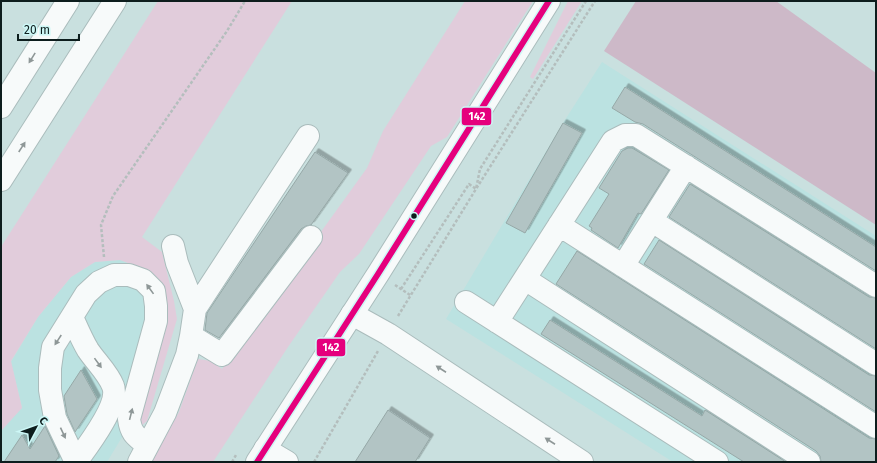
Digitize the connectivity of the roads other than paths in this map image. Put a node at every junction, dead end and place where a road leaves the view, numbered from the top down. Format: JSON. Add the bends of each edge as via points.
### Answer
{"nodes":[{"id":1,"x":68,"y":1,"type":"edge"},
{"id":2,"x":115,"y":1,"type":"edge"},
{"id":3,"x":550,"y":1,"type":"edge"},
{"id":4,"x":1,"y":107,"type":"edge"},
{"id":5,"x":308,"y":136,"type":"dead end"},
{"id":6,"x":686,"y":166,"type":"junction"},
{"id":7,"x":1,"y":180,"type":"edge"},
{"id":8,"x":652,"y":221,"type":"junction"},
{"id":9,"x":559,"y":225,"type":"junction"},
{"id":10,"x":311,"y":237,"type":"dead end"},
{"id":11,"x":173,"y":246,"type":"dead end"},
{"id":12,"x":623,"y":266,"type":"junction"},
{"id":13,"x":525,"y":279,"type":"junction"},
{"id":14,"x":876,"y":286,"type":"edge"},
{"id":15,"x":466,"y":302,"type":"dead end"},
{"id":16,"x":195,"y":309,"type":"junction"},
{"id":17,"x":352,"y":314,"type":"junction"},
{"id":18,"x":72,"y":317,"type":"junction"},
{"id":19,"x":497,"y":322,"type":"junction"},
{"id":20,"x":191,"y":336,"type":"junction"},
{"id":21,"x":876,"y":364,"type":"edge"},
{"id":22,"x":876,"y":427,"type":"edge"},
{"id":23,"x":143,"y":453,"type":"edge"},
{"id":24,"x":261,"y":455,"type":"edge"},
{"id":25,"x":76,"y":462,"type":"edge"},
{"id":26,"x":287,"y":462,"type":"edge"},
{"id":27,"x":582,"y":462,"type":"edge"},
{"id":28,"x":717,"y":462,"type":"edge"},
{"id":29,"x":809,"y":462,"type":"edge"}],
"edges":[{"from":1,"to":4,"type":"main road","one_way":true},
{"from":7,"to":2,"type":"main road","one_way":true},
{"from":3,"to":17,"type":"main road"},
{"from":5,"to":16,"type":"main road"},
{"from":6,"to":8,"type":"main road"},
{"from":6,"to":9,"type":"main road","via":[[636,135],[625,135],[613,141]]},
{"from":6,"to":14,"type":"main road"},
{"from":8,"to":12,"type":"main road"},
{"from":8,"to":21,"type":"main road"},
{"from":9,"to":12,"type":"main road"},
{"from":9,"to":13,"type":"main road"},
{"from":10,"to":20,"type":"main road","via":[[222,355]]},
{"from":11,"to":16,"type":"main road"},
{"from":12,"to":22,"type":"main road"},
{"from":13,"to":19,"type":"main road"},
{"from":13,"to":29,"type":"main road"},
{"from":15,"to":19,"type":"main road"},
{"from":16,"to":20,"type":"main road"},
{"from":17,"to":24,"type":"main road"},
{"from":27,"to":17,"type":"main road","one_way":true,"via":[[388,334]]},
{"from":23,"to":18,"type":"main road","one_way":true,"via":[[130,428],[129,419],[156,321],[154,291],[143,280],[129,275],[114,274],[99,282],[86,294]]},
{"from":18,"to":25,"type":"main road","one_way":true,"via":[[53,347],[50,390],[55,418]]},
{"from":18,"to":25,"type":"main road","one_way":true,"via":[[88,349],[114,387],[113,400],[107,413]]},
{"from":19,"to":28,"type":"main road"},
{"from":20,"to":23,"type":"main road","via":[[187,355],[165,413]]},
{"from":24,"to":26,"type":"main road"}]}
